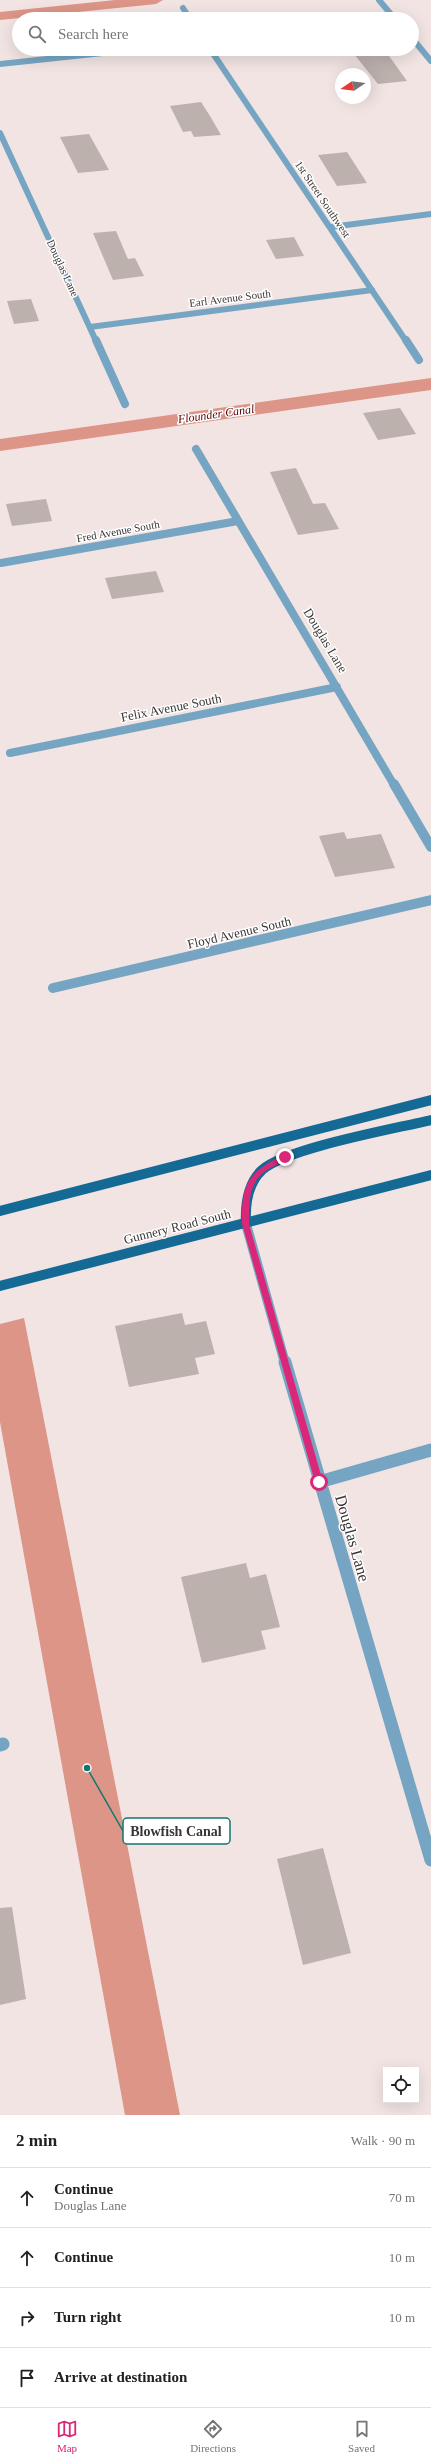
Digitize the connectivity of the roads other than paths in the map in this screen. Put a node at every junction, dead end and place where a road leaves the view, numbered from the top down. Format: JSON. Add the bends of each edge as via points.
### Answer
{"nodes":[{"id":1,"x":379,"y":0,"type":"edge"},
{"id":2,"x":183,"y":8,"type":"dead end"},
{"id":3,"x":186,"y":12,"type":"edge"},
{"id":4,"x":390,"y":12,"type":"edge"},
{"id":5,"x":419,"y":46,"type":"edge"},
{"id":6,"x":75,"y":56,"type":"edge"},
{"id":7,"x":215,"y":56,"type":"edge"},
{"id":8,"x":431,"y":61,"type":"edge"},
{"id":9,"x":0,"y":64,"type":"edge"},
{"id":10,"x":0,"y":133,"type":"edge"},
{"id":11,"x":431,"y":214,"type":"edge"},
{"id":12,"x":331,"y":227,"type":"junction"},
{"id":13,"x":372,"y":290,"type":"junction"},
{"id":14,"x":90,"y":327,"type":"junction"},
{"id":15,"x":419,"y":360,"type":"dead end"},
{"id":16,"x":125,"y":404,"type":"dead end"},
{"id":17,"x":196,"y":448,"type":"dead end"},
{"id":18,"x":238,"y":520,"type":"junction"},
{"id":19,"x":1,"y":563,"type":"dead end"},
{"id":20,"x":336,"y":687,"type":"junction"},
{"id":21,"x":10,"y":753,"type":"dead end"},
{"id":22,"x":431,"y":848,"type":"edge"},
{"id":23,"x":431,"y":900,"type":"edge"},
{"id":24,"x":53,"y":988,"type":"dead end"},
{"id":25,"x":431,"y":1100,"type":"edge"},
{"id":26,"x":431,"y":1120,"type":"edge"},
{"id":27,"x":431,"y":1175,"type":"edge"},
{"id":28,"x":0,"y":1211,"type":"edge"},
{"id":29,"x":246,"y":1224,"type":"junction"},
{"id":30,"x":0,"y":1286,"type":"edge"},
{"id":31,"x":431,"y":1450,"type":"edge"},
{"id":32,"x":319,"y":1482,"type":"junction"},
{"id":33,"x":431,"y":1860,"type":"edge"}],
"edges":[{"from":1,"to":4,"type":"street"},
{"from":2,"to":3,"type":"street"},
{"from":5,"to":8,"type":"street"},
{"from":6,"to":9,"type":"street"},
{"from":7,"to":12,"type":"street","name":"1st Street Southwest"},
{"from":10,"to":14,"type":"street","name":"Douglas Lane"},
{"from":11,"to":12,"type":"street"},
{"from":12,"to":13,"type":"street","name":"1st Street Southwest"},
{"from":13,"to":14,"type":"street","name":"Earl Avenue South"},
{"from":13,"to":15,"type":"street","name":"1st Street Southwest"},
{"from":14,"to":16,"type":"street","name":"Douglas Lane"},
{"from":17,"to":18,"type":"street","name":"Douglas Lane"},
{"from":18,"to":19,"type":"street","name":"Fred Avenue South"},
{"from":18,"to":20,"type":"street","name":"Douglas Lane"},
{"from":20,"to":21,"type":"street","name":"Felix Avenue South"},
{"from":20,"to":22,"type":"street","name":"Douglas Lane"},
{"from":23,"to":24,"type":"street","name":"Floyd Avenue South"},
{"from":25,"to":28,"type":"main road"},
{"from":26,"to":29,"type":"main road","via":[[285,1157],[263,1169],[249,1186],[245,1201]]},
{"from":27,"to":29,"type":"main road","name":"Gunnery Road South"},
{"from":29,"to":30,"type":"main road","name":"Gunnery Road South"},
{"from":29,"to":32,"type":"street","name":"Douglas Lane"},
{"from":31,"to":32,"type":"street"},
{"from":32,"to":33,"type":"street","name":"Douglas Lane"}]}
